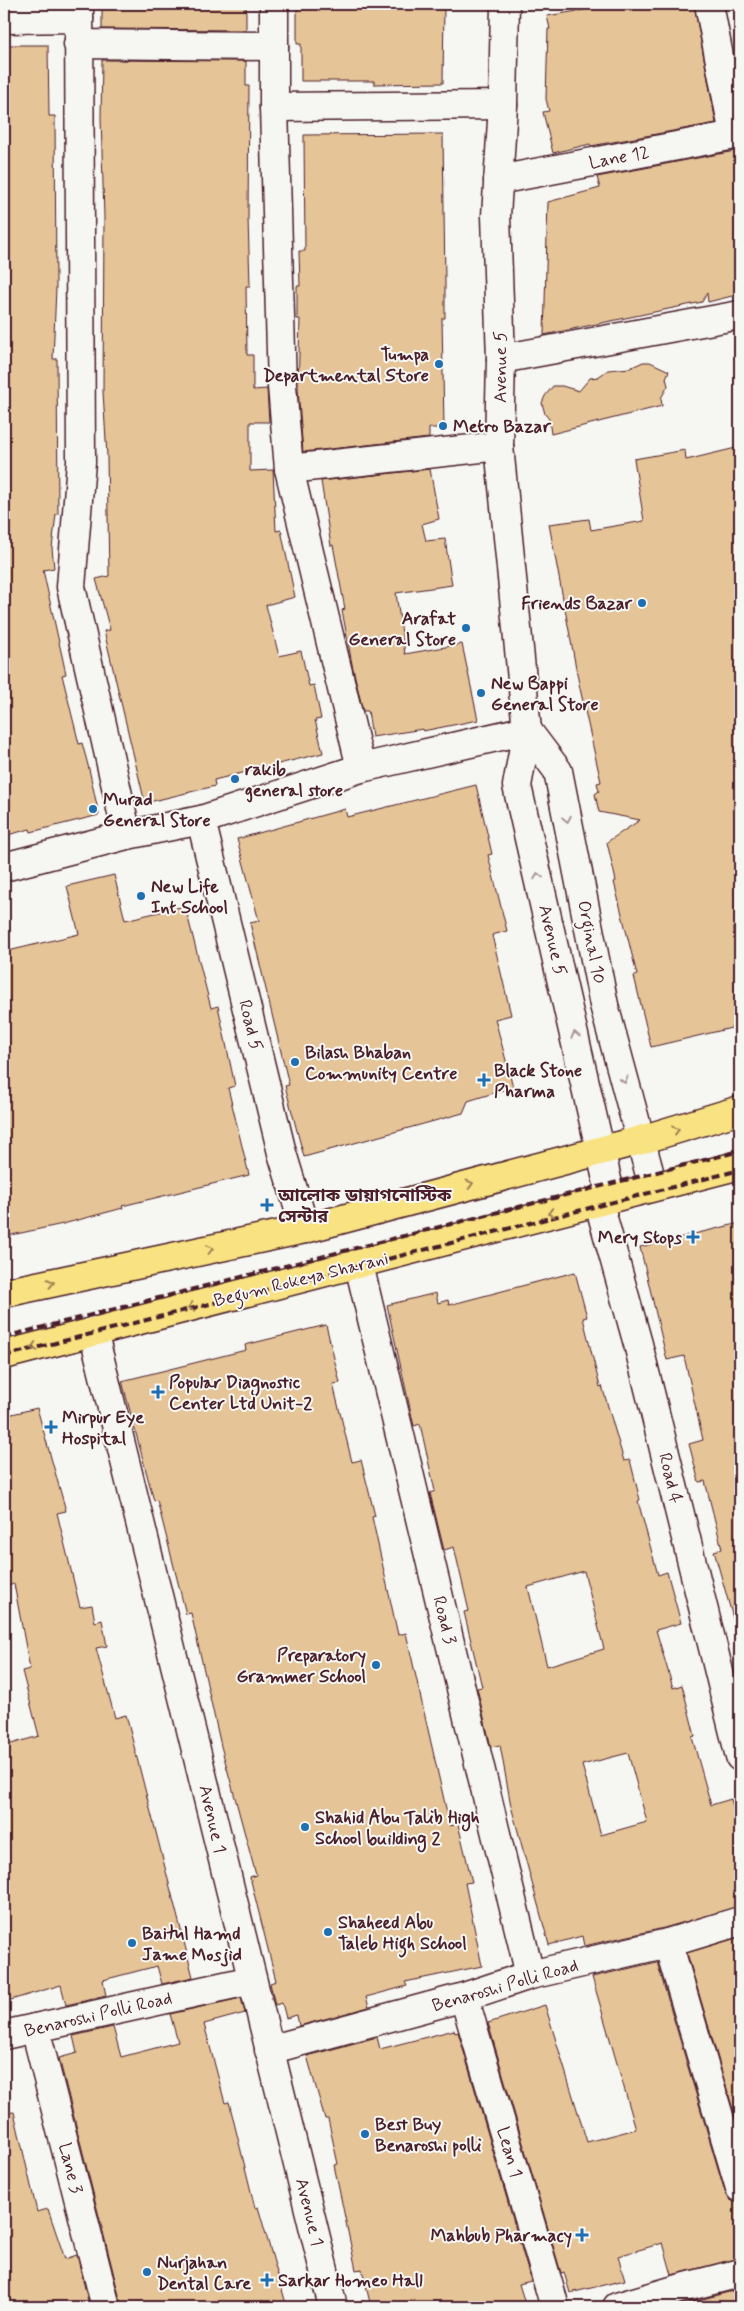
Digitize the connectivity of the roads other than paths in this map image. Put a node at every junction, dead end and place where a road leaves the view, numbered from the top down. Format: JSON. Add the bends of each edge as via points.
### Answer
{"nodes":[{"id":1,"x":274,"y":4,"type":"edge"},
{"id":2,"x":505,"y":4,"type":"edge"},
{"id":3,"x":709,"y":4,"type":"edge"},
{"id":4,"x":4,"y":19,"type":"edge"},
{"id":5,"x":79,"y":22,"type":"edge"},
{"id":6,"x":274,"y":46,"type":"junction"},
{"id":7,"x":503,"y":105,"type":"junction"},
{"id":8,"x":274,"y":108,"type":"junction"},
{"id":9,"x":737,"y":135,"type":"edge"},
{"id":10,"x":498,"y":180,"type":"junction"},
{"id":11,"x":740,"y":315,"type":"edge"},
{"id":12,"x":501,"y":359,"type":"junction"},
{"id":13,"x":499,"y":446,"type":"junction"},
{"id":14,"x":289,"y":469,"type":"junction"},
{"id":15,"x":527,"y":730,"type":"junction"},
{"id":16,"x":361,"y":768,"type":"junction"},
{"id":17,"x":201,"y":820,"type":"junction"},
{"id":18,"x":127,"y":835,"type":"junction"},
{"id":19,"x":4,"y":866,"type":"edge"},
{"id":20,"x":740,"y":1110,"type":"edge"},
{"id":21,"x":641,"y":1140,"type":"junction"},
{"id":22,"x":600,"y":1151,"type":"junction"},
{"id":23,"x":740,"y":1164,"type":"edge"},
{"id":24,"x":653,"y":1186,"type":"junction"},
{"id":25,"x":605,"y":1198,"type":"junction"},
{"id":26,"x":305,"y":1229,"type":"junction"},
{"id":27,"x":359,"y":1265,"type":"junction"},
{"id":28,"x":4,"y":1293,"type":"edge"},
{"id":29,"x":93,"y":1331,"type":"junction"},
{"id":30,"x":4,"y":1355,"type":"edge"},
{"id":31,"x":740,"y":1757,"type":"edge"},
{"id":32,"x":740,"y":1920,"type":"edge"},
{"id":33,"x":668,"y":1943,"type":"junction"},
{"id":34,"x":530,"y":1975,"type":"junction"},
{"id":35,"x":252,"y":1980,"type":"junction"},
{"id":36,"x":464,"y":1997,"type":"junction"},
{"id":37,"x":36,"y":2028,"type":"junction"},
{"id":38,"x":4,"y":2035,"type":"edge"},
{"id":39,"x":269,"y":2050,"type":"junction"},
{"id":40,"x":740,"y":2188,"type":"edge"},
{"id":41,"x":740,"y":2273,"type":"edge"},
{"id":42,"x":684,"y":2297,"type":"edge"},
{"id":43,"x":106,"y":2307,"type":"edge"},
{"id":44,"x":333,"y":2307,"type":"edge"},
{"id":45,"x":555,"y":2307,"type":"edge"},
{"id":46,"x":617,"y":2307,"type":"edge"}],
"edges":[{"from":1,"to":6,"type":"street"},
{"from":2,"to":7,"type":"street","name":"Avenue 5"},
{"from":3,"to":9,"type":"street"},
{"from":4,"to":5,"type":"street"},
{"from":5,"to":6,"type":"street"},
{"from":5,"to":18,"type":"street","via":[[81,462],[71,587]]},
{"from":6,"to":8,"type":"street"},
{"from":7,"to":8,"type":"street"},
{"from":7,"to":10,"type":"street","name":"Avenue 5"},
{"from":8,"to":14,"type":"street","via":[[282,386]]},
{"from":9,"to":10,"type":"street","name":"Lane 12"},
{"from":10,"to":12,"type":"street","name":"Avenue 5","via":[[496,216]]},
{"from":11,"to":12,"type":"street"},
{"from":12,"to":13,"type":"street","name":"Avenue 5"},
{"from":13,"to":14,"type":"street"},
{"from":13,"to":15,"type":"street","name":"Avenue 5"},
{"from":14,"to":16,"type":"street"},
{"from":15,"to":16,"type":"street"},
{"from":15,"to":21,"type":"street","name":"Orginal 10","one_way":true,"via":[[558,771],[604,1005]]},
{"from":22,"to":15,"type":"street","name":"Avenue 5","one_way":true,"via":[[517,786]]},
{"from":16,"to":17,"type":"street"},
{"from":17,"to":18,"type":"street"},
{"from":17,"to":26,"type":"street","name":"Road 5","via":[[282,1153]]},
{"from":18,"to":19,"type":"street"},
{"from":21,"to":20,"type":"main road","one_way":true},
{"from":21,"to":22,"type":"main road"},
{"from":21,"to":24,"type":"street","name":"Orginal 10"},
{"from":22,"to":25,"type":"street","name":"Avenue 5"},
{"from":26,"to":22,"type":"main road","one_way":true},
{"from":23,"to":24,"type":"main road","name":"Begum Rokeya Sharani"},
{"from":24,"to":25,"type":"main road","name":"Begum Rokeya Sharani"},
{"from":25,"to":27,"type":"main road","name":"Begum Rokeya Sharani","one_way":true},
{"from":25,"to":31,"type":"street","name":"Road 4"},
{"from":28,"to":26,"type":"main road","one_way":true},
{"from":27,"to":29,"type":"main road","name":"Begum Rokeya Sharani","one_way":true},
{"from":27,"to":34,"type":"street","name":"Road 3"},
{"from":29,"to":30,"type":"main road","name":"Begum Rokeya Sharani","one_way":true},
{"from":29,"to":35,"type":"street","name":"Avenue 1"},
{"from":32,"to":33,"type":"street","name":"Benaroshi Polli Road"},
{"from":33,"to":34,"type":"street","name":"Benaroshi Polli Road"},
{"from":33,"to":40,"type":"street"},
{"from":34,"to":36,"type":"street","name":"Benaroshi Polli Road"},
{"from":35,"to":37,"type":"street","name":"Benaroshi Polli Road"},
{"from":35,"to":39,"type":"street","name":"Avenue 1"},
{"from":36,"to":39,"type":"street","name":"Benaroshi Polli Road"},
{"from":36,"to":45,"type":"street","name":"Lean 1"},
{"from":37,"to":38,"type":"street","name":"Benaroshi Polli Road"},
{"from":37,"to":43,"type":"street","name":"Lane 3"},
{"from":39,"to":44,"type":"street","name":"Avenue 1"},
{"from":41,"to":42,"type":"street"},
{"from":42,"to":46,"type":"street"}]}
